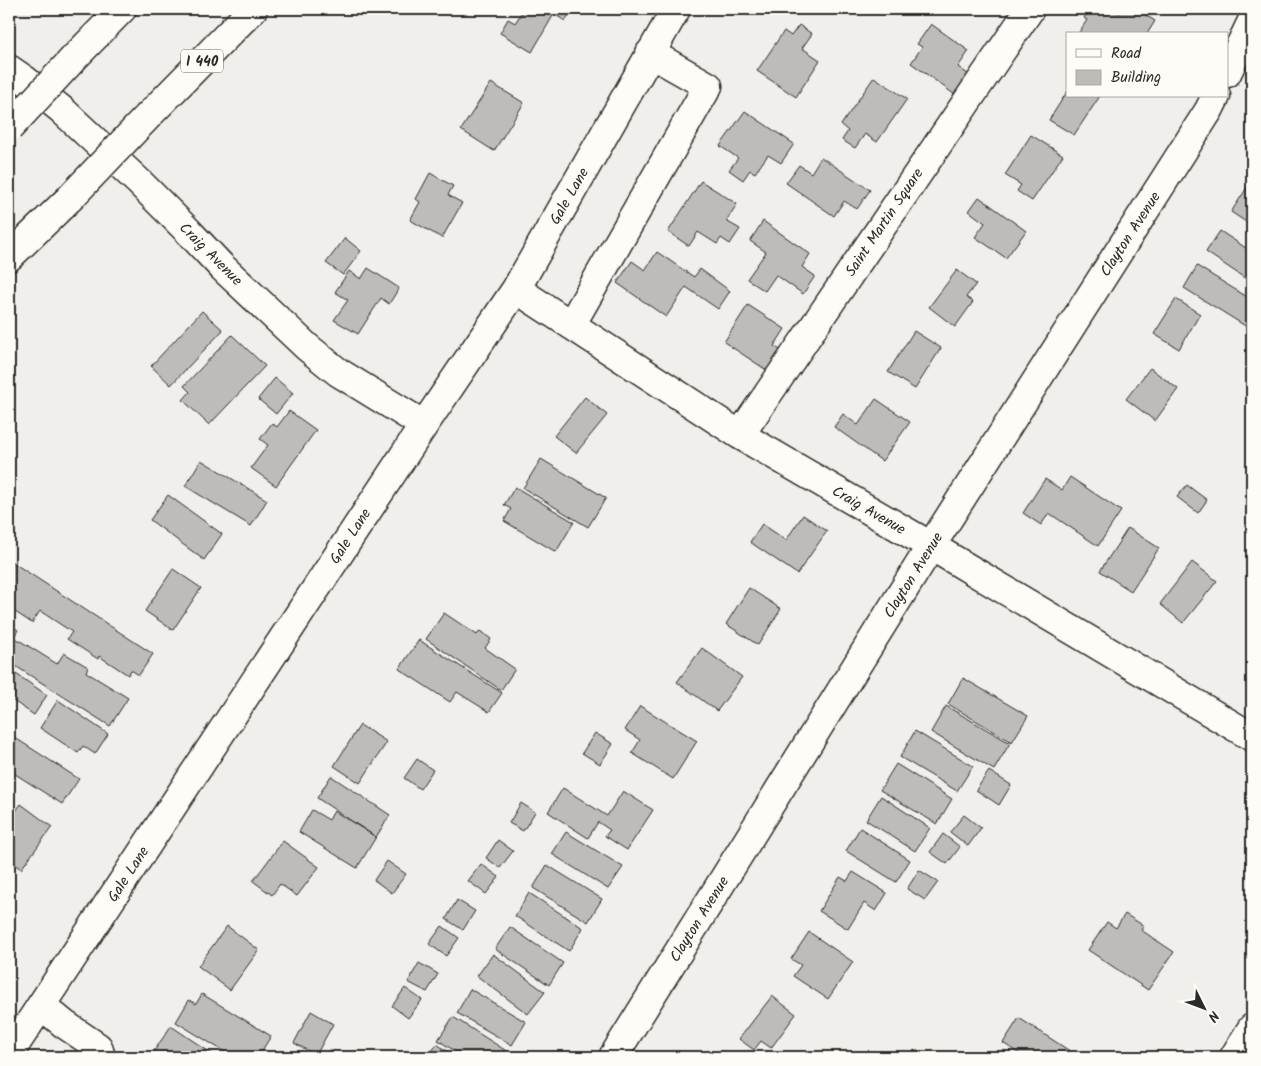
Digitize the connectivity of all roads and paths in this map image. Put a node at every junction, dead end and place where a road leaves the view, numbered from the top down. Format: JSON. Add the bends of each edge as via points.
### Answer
{"nodes":[{"id":1,"x":122,"y":9,"type":"edge"},
{"id":2,"x":253,"y":9,"type":"edge"},
{"id":3,"x":676,"y":9,"type":"edge"},
{"id":4,"x":1030,"y":9,"type":"edge"},
{"id":5,"x":1252,"y":21,"type":"edge"},
{"id":6,"x":650,"y":53,"type":"junction"},
{"id":7,"x":9,"y":68,"type":"edge"},
{"id":8,"x":1228,"y":71,"type":"edge"},
{"id":9,"x":1215,"y":98,"type":"edge"},
{"id":10,"x":9,"y":128,"type":"edge"},
{"id":11,"x":9,"y":257,"type":"edge"},
{"id":12,"x":516,"y":289,"type":"junction"},
{"id":13,"x":571,"y":325,"type":"junction"},
{"id":14,"x":424,"y":425,"type":"junction"},
{"id":15,"x":740,"y":436,"type":"junction"},
{"id":16,"x":931,"y":546,"type":"junction"},
{"id":17,"x":1252,"y":737,"type":"edge"},
{"id":18,"x":41,"y":1005,"type":"junction"},
{"id":19,"x":1252,"y":1028,"type":"edge"},
{"id":20,"x":9,"y":1054,"type":"edge"},
{"id":21,"x":101,"y":1057,"type":"edge"},
{"id":22,"x":613,"y":1057,"type":"edge"},
{"id":23,"x":1234,"y":1057,"type":"edge"}],
"edges":[{"from":1,"to":10,"type":"main road","bridge":true},
{"from":2,"to":11,"type":"main road","number":"I 440","bridge":true},
{"from":3,"to":6,"type":"main road","name":"Gale Lane"},
{"from":4,"to":15,"type":"main road","name":"Saint Martin Square"},
{"from":5,"to":8,"type":"main road"},
{"from":6,"to":12,"type":"main road","name":"Gale Lane"},
{"from":6,"to":13,"type":"main road","via":[[708,86]]},
{"from":7,"to":14,"type":"main road","name":"Craig Avenue","via":[[62,110],[307,347],[338,372]]},
{"from":9,"to":16,"type":"main road","name":"Clayton Avenue"},
{"from":12,"to":13,"type":"main road","name":"Craig Avenue"},
{"from":12,"to":14,"type":"main road","name":"Gale Lane"},
{"from":13,"to":15,"type":"main road","name":"Craig Avenue"},
{"from":14,"to":18,"type":"main road","name":"Gale Lane"},
{"from":15,"to":16,"type":"main road","name":"Craig Avenue"},
{"from":16,"to":17,"type":"main road","name":"Craig Avenue"},
{"from":16,"to":22,"type":"main road","name":"Clayton Avenue"},
{"from":18,"to":20,"type":"main road","name":"Gale Lane"},
{"from":18,"to":21,"type":"main road","via":[[98,1047]]},
{"from":19,"to":23,"type":"main road"}]}
